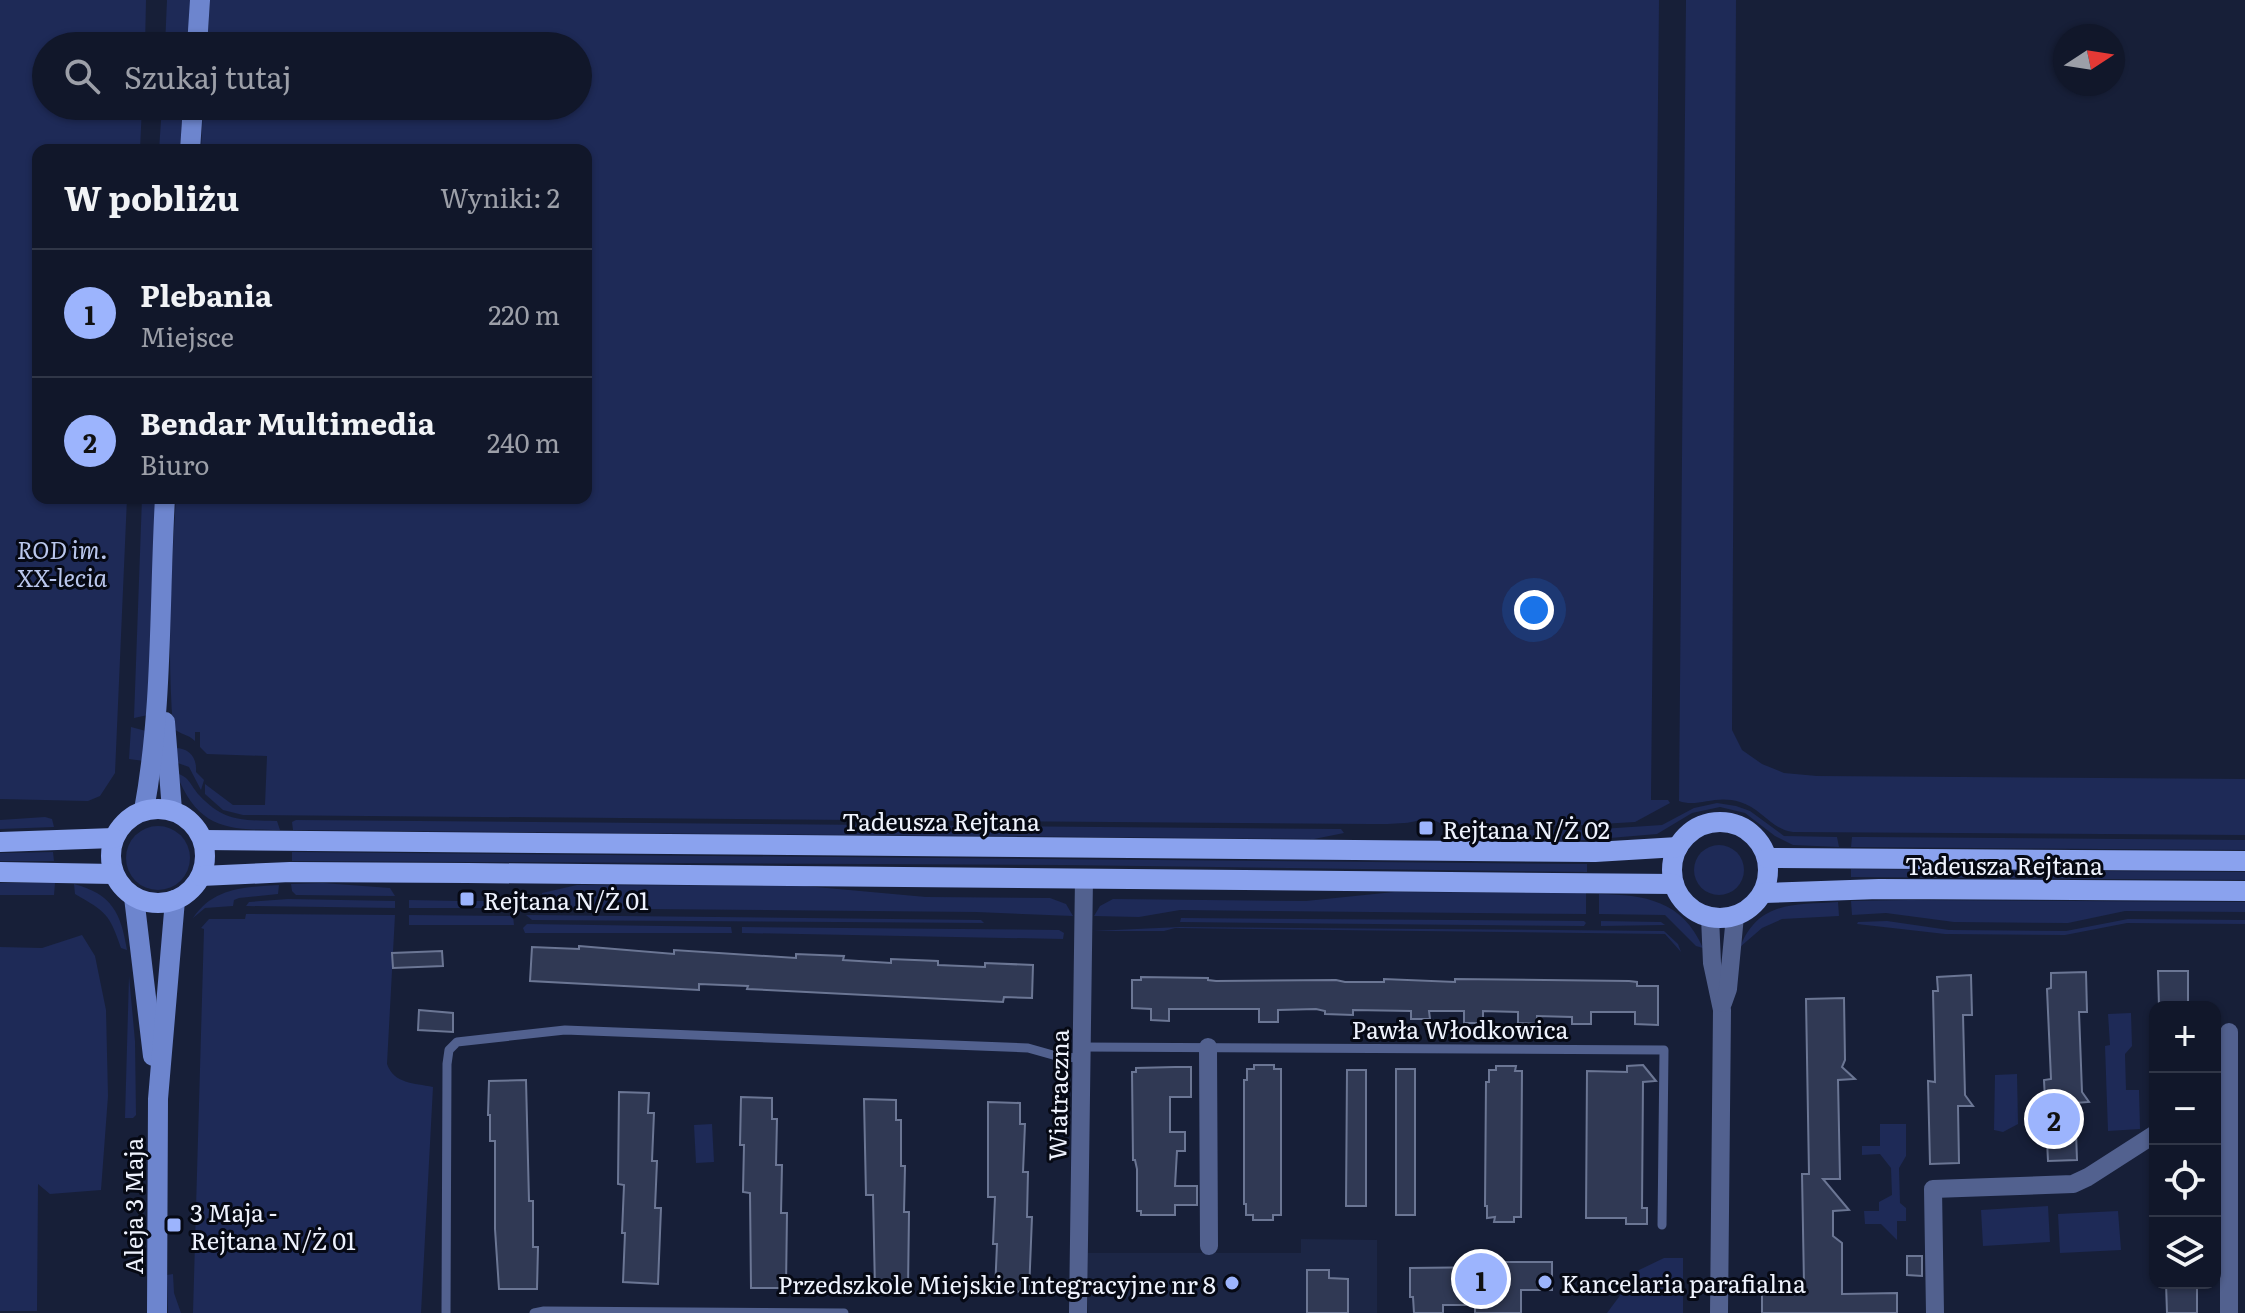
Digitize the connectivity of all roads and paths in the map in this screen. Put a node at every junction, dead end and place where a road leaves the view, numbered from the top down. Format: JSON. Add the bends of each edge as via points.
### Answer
{"nodes":[{"id":1,"x":200,"y":0,"type":"edge"},
{"id":2,"x":198,"y":32,"type":"edge"},
{"id":3,"x":192,"y":120,"type":"edge"},
{"id":4,"x":190,"y":144,"type":"edge"},
{"id":5,"x":165,"y":504,"type":"edge"},
{"id":6,"x":160,"y":675,"type":"junction"},
{"id":7,"x":144,"y":810,"type":"junction"},
{"id":8,"x":172,"y":810,"type":"junction"},
{"id":9,"x":114,"y":838,"type":"junction"},
{"id":10,"x":203,"y":840,"type":"junction"},
{"id":11,"x":0,"y":842,"type":"edge"},
{"id":12,"x":1678,"y":847,"type":"junction"},
{"id":13,"x":1767,"y":858,"type":"junction"},
{"id":14,"x":2245,"y":861,"type":"edge"},
{"id":15,"x":0,"y":872,"type":"edge"},
{"id":16,"x":114,"y":874,"type":"junction"},
{"id":17,"x":201,"y":876,"type":"junction"},
{"id":18,"x":1084,"y":878,"type":"junction"},
{"id":19,"x":1674,"y":884,"type":"junction"},
{"id":20,"x":2245,"y":891,"type":"edge"},
{"id":21,"x":1763,"y":893,"type":"junction"},
{"id":22,"x":134,"y":897,"type":"junction"},
{"id":23,"x":175,"y":900,"type":"junction"},
{"id":24,"x":1735,"y":916,"type":"junction"},
{"id":25,"x":1710,"y":917,"type":"junction"},
{"id":26,"x":1722,"y":1010,"type":"junction"},
{"id":27,"x":2229,"y":1032,"type":"dead end"},
{"id":28,"x":1208,"y":1047,"type":"junction"},
{"id":29,"x":1081,"y":1052,"type":"junction"},
{"id":30,"x":158,"y":1099,"type":"junction"},
{"id":31,"x":2222,"y":1132,"type":"edge"},
{"id":32,"x":2149,"y":1138,"type":"edge"},
{"id":33,"x":1662,"y":1225,"type":"dead end"},
{"id":34,"x":1209,"y":1246,"type":"dead end"},
{"id":35,"x":157,"y":1313,"type":"edge"},
{"id":36,"x":446,"y":1313,"type":"edge"},
{"id":37,"x":534,"y":1313,"type":"edge"},
{"id":38,"x":844,"y":1313,"type":"edge"},
{"id":39,"x":1078,"y":1313,"type":"edge"},
{"id":40,"x":1719,"y":1313,"type":"edge"},
{"id":41,"x":1935,"y":1313,"type":"edge"},
{"id":42,"x":2229,"y":1313,"type":"edge"}],
"edges":[{"from":1,"to":2,"type":"street"},
{"from":3,"to":4,"type":"street"},
{"from":5,"to":6,"type":"street"},
{"from":6,"to":7,"type":"street"},
{"from":6,"to":8,"type":"street"},
{"from":7,"to":8,"type":"main road"},
{"from":7,"to":9,"type":"main road","via":[[126,820]]},
{"from":8,"to":10,"type":"main road","via":[[186,817]]},
{"from":9,"to":11,"type":"main road"},
{"from":9,"to":16,"type":"main road"},
{"from":10,"to":12,"type":"main road","name":"Tadeusza Rejtana","via":[[1595,852]]},
{"from":10,"to":17,"type":"main road"},
{"from":12,"to":13,"type":"main road","via":[[1690,832],[1726,822],[1759,841]]},
{"from":12,"to":19,"type":"main road","via":[[1672,865]]},
{"from":13,"to":14,"type":"main road","name":"Tadeusza Rejtana"},
{"from":13,"to":21,"type":"main road"},
{"from":15,"to":16,"type":"main road"},
{"from":16,"to":22,"type":"main road"},
{"from":17,"to":18,"type":"main road","via":[[306,872]]},
{"from":17,"to":23,"type":"main road"},
{"from":18,"to":19,"type":"main road"},
{"from":18,"to":29,"type":"street","name":"Wiatraczna"},
{"from":19,"to":25,"type":"main road","via":[[1694,911]]},
{"from":20,"to":21,"type":"main road","name":"Tadeusza Rejtana"},
{"from":21,"to":24,"type":"main road"},
{"from":22,"to":23,"type":"main road","via":[[161,903]]},
{"from":22,"to":30,"type":"street","name":"Aleja 3 Maja"},
{"from":23,"to":30,"type":"street","name":"Aleja 3 Maja"},
{"from":24,"to":25,"type":"main road"},
{"from":24,"to":26,"type":"street"},
{"from":25,"to":26,"type":"street"},
{"from":26,"to":40,"type":"street"},
{"from":27,"to":31,"type":"street"},
{"from":28,"to":29,"type":"lane","name":"Pawła Włodkowica"},
{"from":28,"to":33,"type":"lane","name":"Pawła Włodkowica","via":[[1664,1050]]},
{"from":28,"to":34,"type":"street"},
{"from":29,"to":36,"type":"lane","name":"Pawła Włodkowica","via":[[1060,1057],[1028,1048],[565,1030],[457,1042],[447,1064]]},
{"from":29,"to":39,"type":"street","name":"Wiatraczna"},
{"from":30,"to":35,"type":"street","name":"Aleja 3 Maja"},
{"from":31,"to":42,"type":"street"},
{"from":32,"to":41,"type":"street","via":[[2073,1184],[1933,1189]]},
{"from":37,"to":38,"type":"lane"}]}
